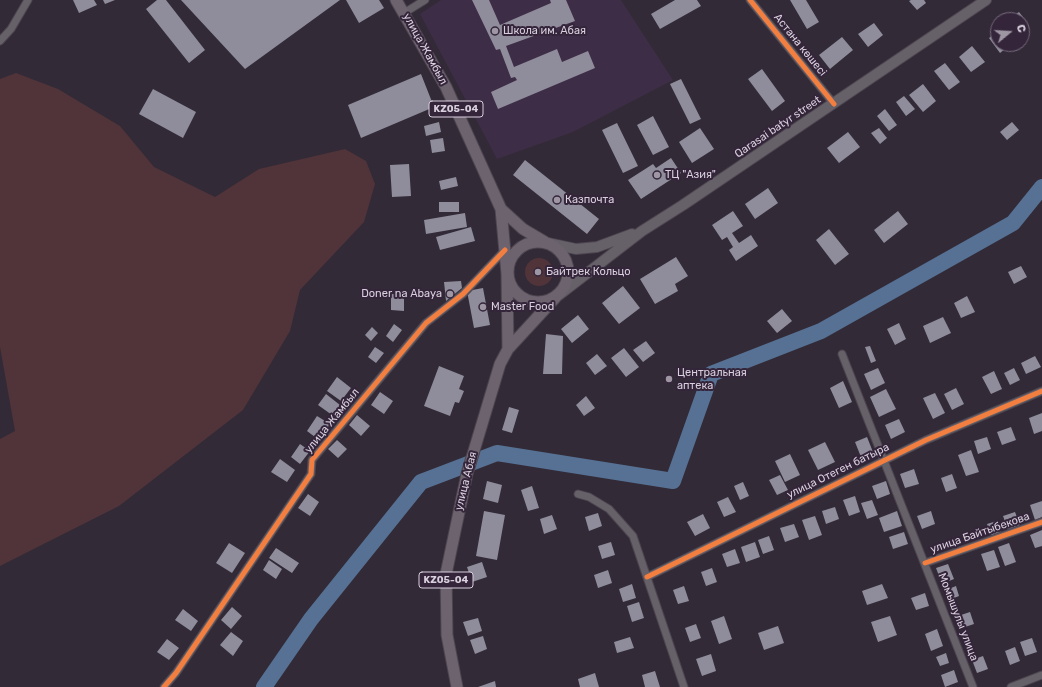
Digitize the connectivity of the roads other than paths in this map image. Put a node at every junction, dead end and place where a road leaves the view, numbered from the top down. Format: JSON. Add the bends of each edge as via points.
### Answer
{"nodes":[{"id":1,"x":28,"y":0,"type":"edge"},
{"id":2,"x":396,"y":0,"type":"edge"},
{"id":3,"x":425,"y":0,"type":"edge"},
{"id":4,"x":750,"y":0,"type":"edge"},
{"id":5,"x":986,"y":0,"type":"edge"},
{"id":6,"x":404,"y":13,"type":"junction"},
{"id":7,"x":0,"y":41,"type":"edge"},
{"id":8,"x":834,"y":104,"type":"junction"},
{"id":9,"x":501,"y":209,"type":"junction"},
{"id":10,"x":642,"y":231,"type":"junction"},
{"id":11,"x":548,"y":243,"type":"junction"},
{"id":12,"x":506,"y":250,"type":"junction"},
{"id":13,"x":507,"y":274,"type":"junction"},
{"id":14,"x":555,"y":298,"type":"junction"},
{"id":15,"x":508,"y":349,"type":"junction"},
{"id":16,"x":842,"y":354,"type":"dead end"},
{"id":17,"x":1042,"y":391,"type":"edge"},
{"id":18,"x":884,"y":460,"type":"junction"},
{"id":19,"x":578,"y":494,"type":"dead end"},
{"id":20,"x":1042,"y":522,"type":"edge"},
{"id":21,"x":925,"y":563,"type":"junction"},
{"id":22,"x":647,"y":577,"type":"junction"},
{"id":23,"x":1042,"y":675,"type":"edge"},
{"id":24,"x":164,"y":687,"type":"edge"},
{"id":25,"x":457,"y":687,"type":"edge"},
{"id":26,"x":684,"y":687,"type":"edge"},
{"id":27,"x":973,"y":687,"type":"edge"},
{"id":28,"x":1010,"y":687,"type":"edge"}],
"edges":[{"from":1,"to":7,"type":"street","via":[[11,29]]},
{"from":2,"to":6,"type":"main road","name":"улица Жамбыл","number":"KZ05-04"},
{"from":3,"to":6,"type":"street"},
{"from":4,"to":8,"type":"street","name":"Астана көшесі"},
{"from":5,"to":8,"type":"main road","name":"Qarasai batyr street"},
{"from":6,"to":9,"type":"main road","name":"улица Жамбыл","number":"KZ05-04","via":[[446,87]]},
{"from":8,"to":10,"type":"main road","name":"Qarasai batyr street"},
{"from":9,"to":11,"type":"main road","name":"улица Жамбыл","number":"KZ05-04","via":[[523,229]]},
{"from":9,"to":12,"type":"main road","name":"улица Жамбыл","number":"KZ05-04"},
{"from":10,"to":11,"type":"main road","via":[[596,247],[576,249]]},
{"from":10,"to":14,"type":"main road"},
{"from":11,"to":13,"type":"main road","number":"KZ05-04","via":[[534,242],[520,248],[508,264]]},
{"from":11,"to":14,"type":"main road","number":"KZ05-04","via":[[557,248],[568,264],[567,283]]},
{"from":12,"to":13,"type":"main road","name":"улица Жамбыл","number":"KZ05-04"},
{"from":12,"to":24,"type":"street","name":"улица Жамбыл","via":[[463,294],[426,323],[312,460],[311,474]]},
{"from":13,"to":14,"type":"main road","number":"KZ05-04","via":[[514,291],[524,300],[538,303]]},
{"from":13,"to":15,"type":"main road","name":"улица Жамбыл","number":"KZ05-04"},
{"from":14,"to":15,"type":"main road","name":"улица Абая","number":"KZ05-04"},
{"from":15,"to":25,"type":"main road","name":"улица Абая","number":"KZ05-04","via":[[500,364],[467,474],[446,574],[447,635]]},
{"from":16,"to":18,"type":"street","name":"Момышулы улица"},
{"from":17,"to":18,"type":"street","name":"улица Отеген батыра"},
{"from":18,"to":21,"type":"street","name":"Момышулы улица"},
{"from":18,"to":22,"type":"street","name":"улица Отеген батыра"},
{"from":19,"to":22,"type":"street","via":[[609,508],[633,536]]},
{"from":20,"to":21,"type":"street","name":"улица Байтыбекова"},
{"from":21,"to":27,"type":"street","name":"Момышулы улица"},
{"from":22,"to":26,"type":"street"},
{"from":23,"to":28,"type":"street"}]}
